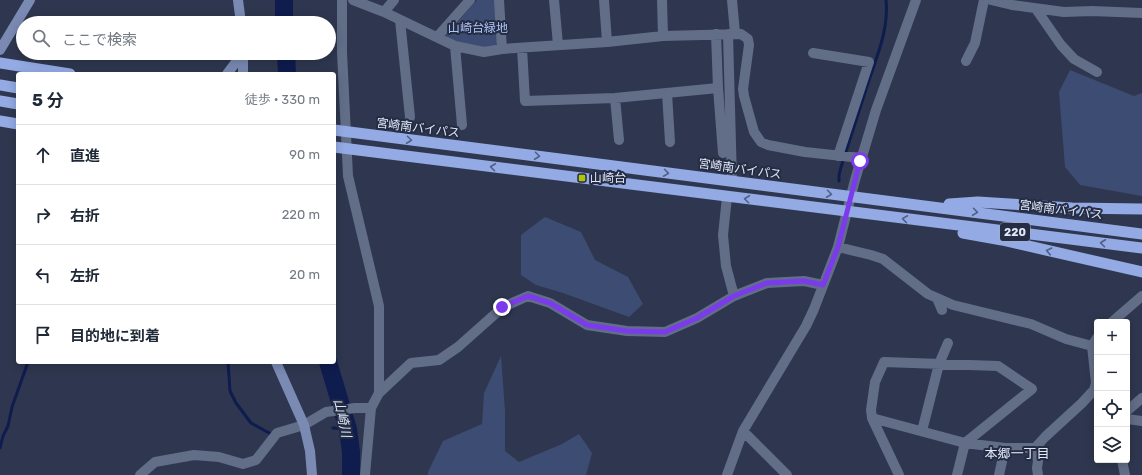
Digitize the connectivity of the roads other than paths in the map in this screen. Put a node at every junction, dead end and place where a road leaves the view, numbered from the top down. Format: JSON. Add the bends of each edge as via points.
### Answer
{"nodes":[{"id":1,"x":30,"y":0,"type":"edge"},
{"id":2,"x":238,"y":0,"type":"edge"},
{"id":3,"x":342,"y":0,"type":"edge"},
{"id":4,"x":353,"y":0,"type":"edge"},
{"id":5,"x":394,"y":0,"type":"edge"},
{"id":6,"x":470,"y":0,"type":"edge"},
{"id":7,"x":499,"y":0,"type":"edge"},
{"id":8,"x":554,"y":0,"type":"edge"},
{"id":9,"x":604,"y":0,"type":"edge"},
{"id":10,"x":662,"y":0,"type":"edge"},
{"id":11,"x":732,"y":0,"type":"edge"},
{"id":12,"x":916,"y":0,"type":"edge"},
{"id":13,"x":984,"y":0,"type":"edge"},
{"id":14,"x":992,"y":0,"type":"edge"},
{"id":15,"x":1033,"y":5,"type":"edge"},
{"id":16,"x":384,"y":12,"type":"junction"},
{"id":17,"x":1142,"y":13,"type":"edge"},
{"id":18,"x":20,"y":16,"type":"edge"},
{"id":19,"x":240,"y":16,"type":"edge"},
{"id":20,"x":400,"y":20,"type":"junction"},
{"id":21,"x":16,"y":23,"type":"edge"},
{"id":22,"x":716,"y":34,"type":"junction"},
{"id":23,"x":732,"y":34,"type":"junction"},
{"id":24,"x":663,"y":36,"type":"junction"},
{"id":25,"x":437,"y":37,"type":"junction"},
{"id":26,"x":608,"y":42,"type":"junction"},
{"id":27,"x":558,"y":45,"type":"junction"},
{"id":28,"x":456,"y":46,"type":"junction"},
{"id":29,"x":522,"y":48,"type":"junction"},
{"id":30,"x":502,"y":49,"type":"junction"},
{"id":31,"x":0,"y":50,"type":"edge"},
{"id":32,"x":813,"y":53,"type":"dead end"},
{"id":33,"x":238,"y":60,"type":"edge"},
{"id":34,"x":242,"y":60,"type":"edge"},
{"id":35,"x":966,"y":61,"type":"dead end"},
{"id":36,"x":0,"y":63,"type":"edge"},
{"id":37,"x":58,"y":72,"type":"edge"},
{"id":38,"x":228,"y":72,"type":"edge"},
{"id":39,"x":243,"y":72,"type":"edge"},
{"id":40,"x":1097,"y":72,"type":"dead end"},
{"id":41,"x":0,"y":85,"type":"edge"},
{"id":42,"x":16,"y":88,"type":"edge"},
{"id":43,"x":718,"y":88,"type":"junction"},
{"id":44,"x":667,"y":93,"type":"junction"},
{"id":45,"x":615,"y":98,"type":"junction"},
{"id":46,"x":0,"y":101,"type":"edge"},
{"id":47,"x":16,"y":104,"type":"edge"},
{"id":48,"x":410,"y":117,"type":"dead end"},
{"id":49,"x":1,"y":121,"type":"edge"},
{"id":50,"x":16,"y":124,"type":"edge"},
{"id":51,"x":462,"y":125,"type":"dead end"},
{"id":52,"x":336,"y":130,"type":"edge"},
{"id":53,"x":619,"y":140,"type":"dead end"},
{"id":54,"x":670,"y":142,"type":"dead end"},
{"id":55,"x":336,"y":147,"type":"edge"},
{"id":56,"x":723,"y":153,"type":"dead end"},
{"id":57,"x":838,"y":156,"type":"junction"},
{"id":58,"x":862,"y":158,"type":"junction"},
{"id":59,"x":732,"y":181,"type":"junction"},
{"id":60,"x":727,"y":197,"type":"junction"},
{"id":61,"x":924,"y":206,"type":"junction"},
{"id":62,"x":1142,"y":209,"type":"edge"},
{"id":63,"x":921,"y":221,"type":"junction"},
{"id":64,"x":1142,"y":234,"type":"edge"},
{"id":65,"x":838,"y":247,"type":"junction"},
{"id":66,"x":1142,"y":248,"type":"edge"},
{"id":67,"x":1142,"y":272,"type":"edge"},
{"id":68,"x":823,"y":285,"type":"junction"},
{"id":69,"x":734,"y":296,"type":"junction"},
{"id":70,"x":1142,"y":296,"type":"edge"},
{"id":71,"x":937,"y":298,"type":"junction"},
{"id":72,"x":942,"y":310,"type":"dead end"},
{"id":73,"x":1115,"y":319,"type":"edge"},
{"id":74,"x":1094,"y":342,"type":"edge"},
{"id":75,"x":948,"y":343,"type":"dead end"},
{"id":76,"x":1095,"y":355,"type":"edge"},
{"id":77,"x":277,"y":364,"type":"edge"},
{"id":78,"x":939,"y":364,"type":"junction"},
{"id":79,"x":379,"y":393,"type":"junction"},
{"id":80,"x":1142,"y":398,"type":"edge"},
{"id":81,"x":371,"y":408,"type":"junction"},
{"id":82,"x":1130,"y":408,"type":"edge"},
{"id":83,"x":872,"y":418,"type":"junction"},
{"id":84,"x":1130,"y":419,"type":"edge"},
{"id":85,"x":1142,"y":421,"type":"edge"},
{"id":86,"x":304,"y":425,"type":"junction"},
{"id":87,"x":743,"y":431,"type":"junction"},
{"id":88,"x":922,"y":431,"type":"junction"},
{"id":89,"x":965,"y":443,"type":"junction"},
{"id":90,"x":1005,"y":448,"type":"junction"},
{"id":91,"x":1035,"y":448,"type":"junction"},
{"id":92,"x":1123,"y":463,"type":"edge"},
{"id":93,"x":140,"y":475,"type":"edge"},
{"id":94,"x":312,"y":475,"type":"edge"},
{"id":95,"x":365,"y":475,"type":"edge"},
{"id":96,"x":727,"y":475,"type":"edge"},
{"id":97,"x":787,"y":475,"type":"edge"},
{"id":98,"x":898,"y":475,"type":"edge"},
{"id":99,"x":957,"y":475,"type":"edge"},
{"id":100,"x":1000,"y":475,"type":"edge"},
{"id":101,"x":1038,"y":475,"type":"edge"},
{"id":102,"x":1125,"y":475,"type":"edge"}],
"edges":[{"from":1,"to":18,"type":"main road"},
{"from":2,"to":19,"type":"main road"},
{"from":3,"to":79,"type":"street","via":[[348,176],[379,306]]},
{"from":4,"to":16,"type":"street"},
{"from":5,"to":16,"type":"street"},
{"from":6,"to":25,"type":"street"},
{"from":7,"to":30,"type":"street"},
{"from":8,"to":27,"type":"street"},
{"from":9,"to":26,"type":"street"},
{"from":10,"to":24,"type":"street"},
{"from":11,"to":23,"type":"street"},
{"from":12,"to":58,"type":"street","via":[[876,110]]},
{"from":13,"to":35,"type":"street","via":[[975,43]]},
{"from":14,"to":15,"type":"street","via":[[1012,5]]},
{"from":15,"to":17,"type":"street","via":[[1064,12]]},
{"from":15,"to":40,"type":"street","via":[[1061,46],[1074,59]]},
{"from":16,"to":20,"type":"street"},
{"from":20,"to":25,"type":"street"},
{"from":20,"to":48,"type":"street"},
{"from":21,"to":31,"type":"main road"},
{"from":22,"to":23,"type":"street"},
{"from":22,"to":24,"type":"street"},
{"from":22,"to":43,"type":"street"},
{"from":23,"to":57,"type":"street","via":[[741,34],[748,39],[744,96],[754,132],[761,142]]},
{"from":23,"to":59,"type":"street"},
{"from":24,"to":26,"type":"street"},
{"from":25,"to":28,"type":"street"},
{"from":26,"to":27,"type":"street"},
{"from":27,"to":29,"type":"street"},
{"from":28,"to":30,"type":"street","via":[[484,52]]},
{"from":28,"to":51,"type":"street"},
{"from":29,"to":30,"type":"street"},
{"from":29,"to":45,"type":"street","via":[[525,101]]},
{"from":32,"to":57,"type":"street","via":[[869,62]]},
{"from":33,"to":38,"type":"main road"},
{"from":34,"to":39,"type":"main road"},
{"from":36,"to":37,"type":"highway"},
{"from":41,"to":42,"type":"highway"},
{"from":43,"to":44,"type":"street"},
{"from":43,"to":56,"type":"street"},
{"from":44,"to":45,"type":"street"},
{"from":44,"to":54,"type":"street"},
{"from":45,"to":53,"type":"street"},
{"from":46,"to":47,"type":"highway"},
{"from":49,"to":50,"type":"highway"},
{"from":52,"to":59,"type":"highway","name":"宮崎南バイパス","number":"220","one_way":true},
{"from":60,"to":55,"type":"highway","number":"220","one_way":true},
{"from":57,"to":58,"type":"street"},
{"from":58,"to":65,"type":"street"},
{"from":59,"to":61,"type":"highway","name":"宮崎南バイパス","number":"220","one_way":true},
{"from":63,"to":60,"type":"highway","number":"220","one_way":true},
{"from":60,"to":69,"type":"street","via":[[723,235],[726,266]]},
{"from":61,"to":62,"type":"highway","via":[[978,202]]},
{"from":61,"to":64,"type":"highway","name":"宮崎南バイパス","number":"220","one_way":true},
{"from":66,"to":63,"type":"highway","number":"220","one_way":true},
{"from":67,"to":63,"type":"highway","one_way":true,"via":[[954,231]]},
{"from":65,"to":68,"type":"street"},
{"from":65,"to":71,"type":"street","via":[[883,259],[928,294]]},
{"from":68,"to":69,"type":"street","via":[[804,281],[767,283]]},
{"from":68,"to":87,"type":"street","via":[[806,326]]},
{"from":69,"to":79,"type":"street","via":[[697,318],[665,332],[627,331],[587,325],[550,303],[528,296],[502,307],[458,347],[439,360],[411,363]]},
{"from":70,"to":73,"type":"street"},
{"from":71,"to":72,"type":"street"},
{"from":71,"to":74,"type":"street","via":[[953,305],[1032,324],[1066,338]]},
{"from":75,"to":78,"type":"street"},
{"from":76,"to":91,"type":"street","via":[[1094,390]]},
{"from":77,"to":86,"type":"main road"},
{"from":78,"to":83,"type":"street","via":[[884,362],[875,382]]},
{"from":78,"to":88,"type":"street"},
{"from":78,"to":89,"type":"street","via":[[998,366],[1032,389]]},
{"from":79,"to":81,"type":"street"},
{"from":80,"to":82,"type":"street"},
{"from":81,"to":86,"type":"street","via":[[326,412]]},
{"from":81,"to":95,"type":"street"},
{"from":83,"to":88,"type":"street"},
{"from":83,"to":98,"type":"street"},
{"from":84,"to":85,"type":"street"},
{"from":86,"to":93,"type":"street","via":[[277,433],[256,460],[243,464],[219,457],[194,455],[155,462]]},
{"from":86,"to":94,"type":"main road"},
{"from":87,"to":96,"type":"street"},
{"from":87,"to":97,"type":"street"},
{"from":88,"to":89,"type":"street"},
{"from":89,"to":90,"type":"street"},
{"from":89,"to":99,"type":"street"},
{"from":90,"to":91,"type":"street"},
{"from":90,"to":100,"type":"street"},
{"from":91,"to":101,"type":"street"},
{"from":92,"to":102,"type":"street"}]}
